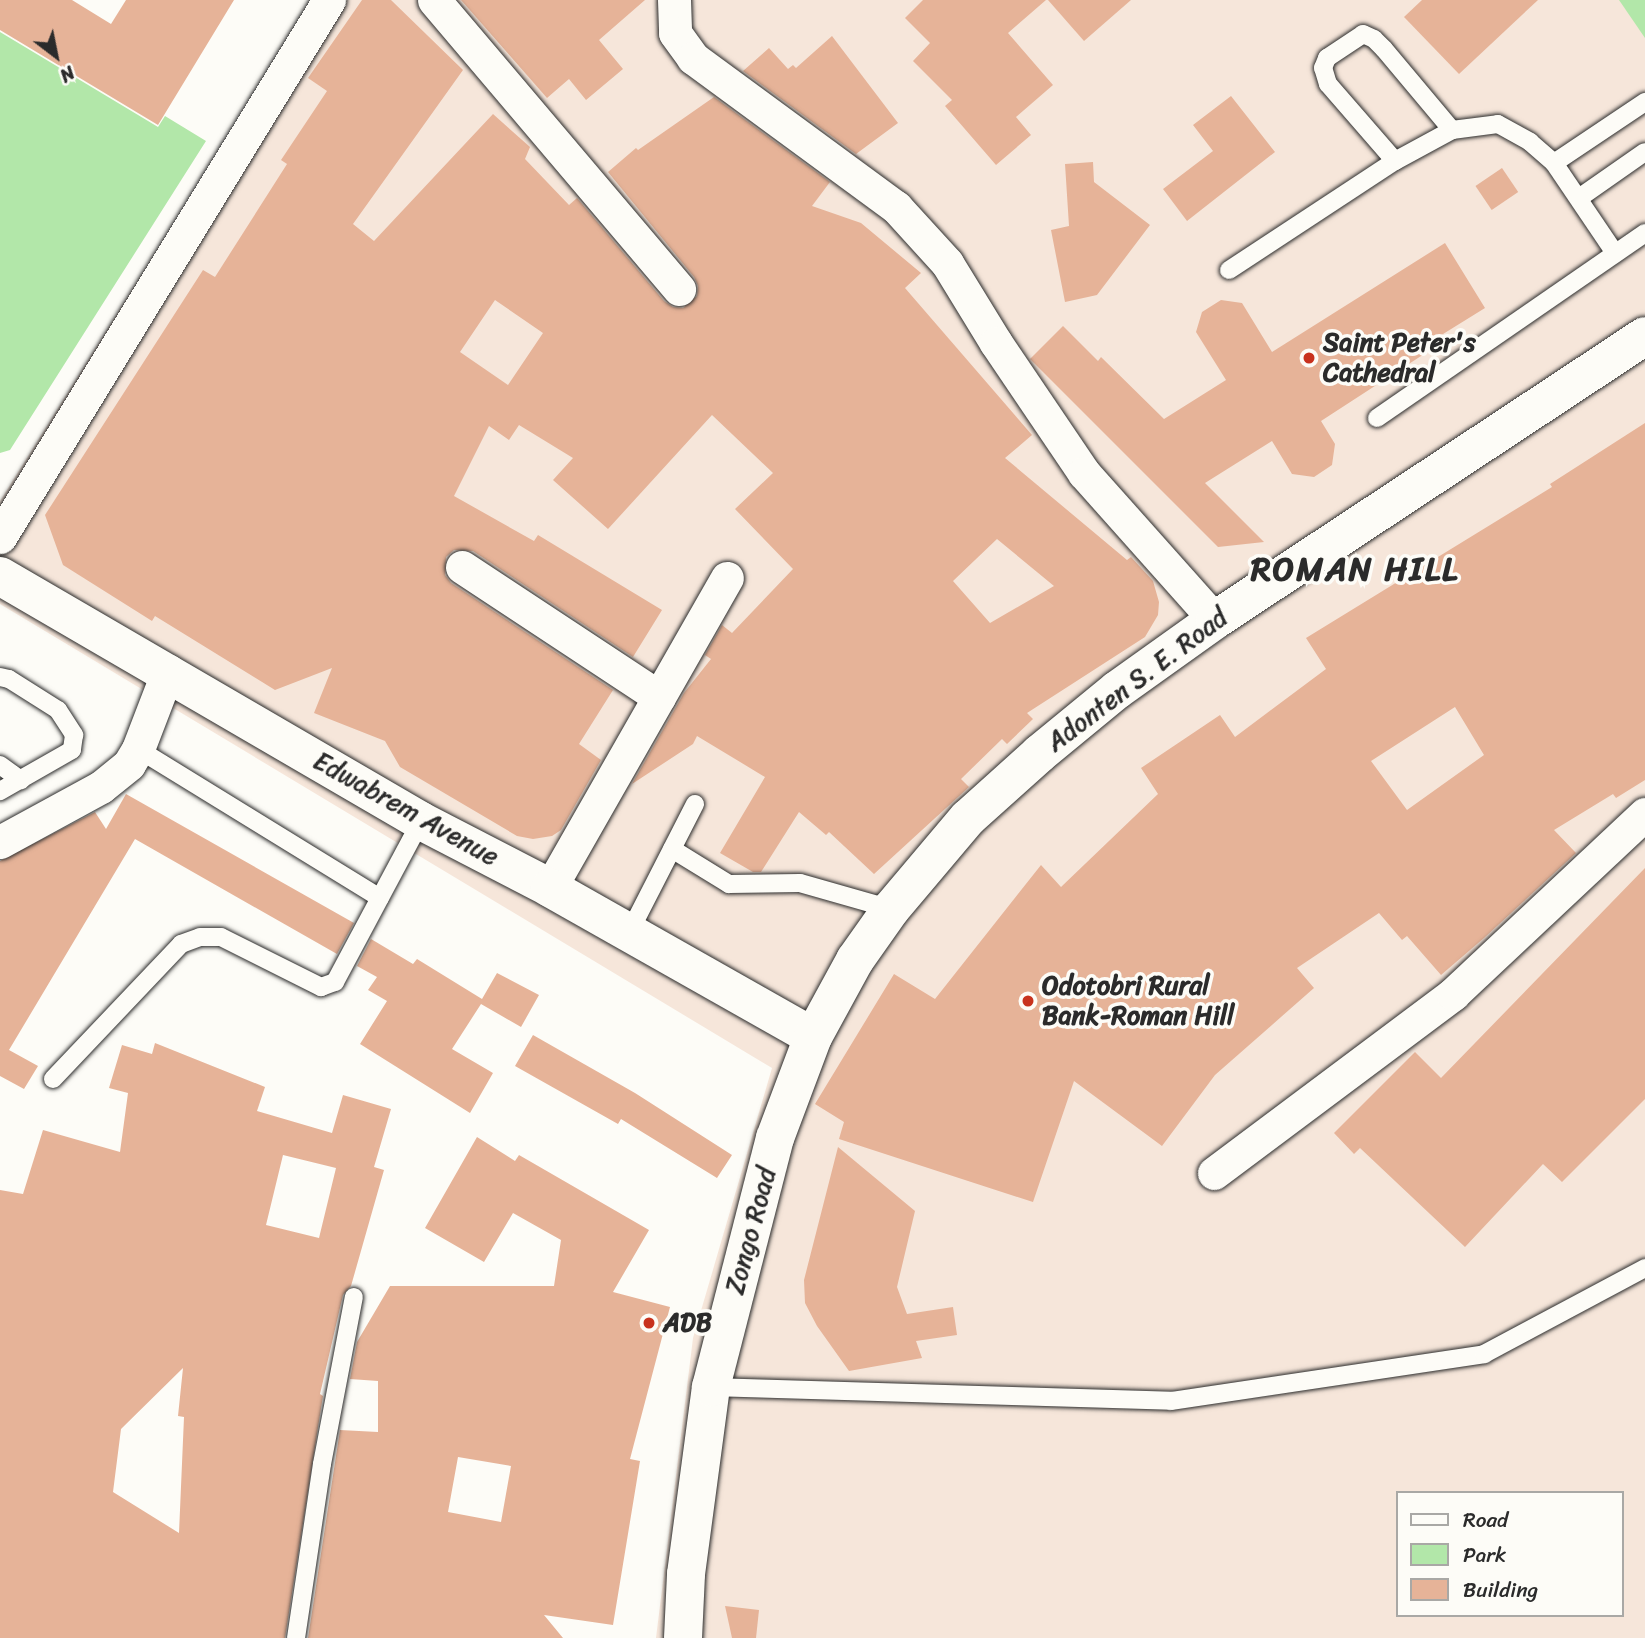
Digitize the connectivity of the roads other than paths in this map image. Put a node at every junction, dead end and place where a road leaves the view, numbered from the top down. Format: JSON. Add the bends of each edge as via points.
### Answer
{"nodes":[{"id":1,"x":329,"y":0,"type":"edge"},
{"id":2,"x":434,"y":0,"type":"edge"},
{"id":3,"x":674,"y":0,"type":"edge"},
{"id":4,"x":1645,"y":102,"type":"edge"},
{"id":5,"x":1452,"y":130,"type":"junction"},
{"id":6,"x":1645,"y":152,"type":"edge"},
{"id":7,"x":1395,"y":161,"type":"junction"},
{"id":8,"x":1554,"y":163,"type":"junction"},
{"id":9,"x":1579,"y":198,"type":"junction"},
{"id":10,"x":1645,"y":233,"type":"edge"},
{"id":11,"x":1615,"y":253,"type":"junction"},
{"id":12,"x":1229,"y":270,"type":"dead end"},
{"id":13,"x":679,"y":289,"type":"dead end"},
{"id":14,"x":1645,"y":336,"type":"edge"},
{"id":15,"x":1377,"y":418,"type":"dead end"},
{"id":16,"x":0,"y":537,"type":"edge"},
{"id":17,"x":462,"y":567,"type":"dead end"},
{"id":18,"x":727,"y":578,"type":"dead end"},
{"id":19,"x":1,"y":579,"type":"edge"},
{"id":20,"x":1215,"y":621,"type":"junction"},
{"id":21,"x":169,"y":671,"type":"junction"},
{"id":22,"x":0,"y":677,"type":"edge"},
{"id":23,"x":659,"y":697,"type":"junction"},
{"id":24,"x":138,"y":749,"type":"junction"},
{"id":25,"x":0,"y":765,"type":"edge"},
{"id":26,"x":21,"y":780,"type":"junction"},
{"id":27,"x":0,"y":791,"type":"edge"},
{"id":28,"x":695,"y":804,"type":"dead end"},
{"id":29,"x":1645,"y":814,"type":"edge"},
{"id":30,"x":421,"y":821,"type":"junction"},
{"id":31,"x":0,"y":842,"type":"edge"},
{"id":32,"x":672,"y":849,"type":"junction"},
{"id":33,"x":550,"y":888,"type":"junction"},
{"id":34,"x":380,"y":898,"type":"junction"},
{"id":35,"x":891,"y":909,"type":"junction"},
{"id":36,"x":629,"y":933,"type":"junction"},
{"id":37,"x":813,"y":1037,"type":"junction"},
{"id":38,"x":54,"y":1079,"type":"dead end"},
{"id":39,"x":1214,"y":1172,"type":"dead end"},
{"id":40,"x":1645,"y":1268,"type":"edge"},
{"id":41,"x":354,"y":1297,"type":"dead end"},
{"id":42,"x":710,"y":1387,"type":"junction"},
{"id":43,"x":296,"y":1638,"type":"edge"},
{"id":44,"x":683,"y":1638,"type":"edge"}],
"edges":[{"from":1,"to":16,"type":"street"},
{"from":2,"to":13,"type":"street"},
{"from":3,"to":20,"type":"street","via":[[675,33],[693,58],[896,207],[947,263],[1084,472]]},
{"from":4,"to":8,"type":"lane"},
{"from":5,"to":7,"type":"lane"},
{"from":5,"to":7,"type":"lane","via":[[1384,49],[1363,34],[1328,58],[1323,68],[1328,84]]},
{"from":5,"to":8,"type":"lane","via":[[1499,124]]},
{"from":6,"to":9,"type":"lane"},
{"from":7,"to":12,"type":"lane"},
{"from":8,"to":9,"type":"lane"},
{"from":9,"to":11,"type":"lane"},
{"from":10,"to":11,"type":"lane"},
{"from":11,"to":15,"type":"lane"},
{"from":14,"to":20,"type":"street","name":"Adonten S. E. Road"},
{"from":17,"to":23,"type":"street"},
{"from":18,"to":23,"type":"street"},
{"from":19,"to":21,"type":"street","name":"Edwabrem Avenue"},
{"from":20,"to":35,"type":"street","name":"Adonten S. E. Road","via":[[1117,690],[1039,754],[968,818]]},
{"from":21,"to":24,"type":"street"},
{"from":21,"to":30,"type":"street","name":"Edwabrem Avenue"},
{"from":22,"to":26,"type":"lane","via":[[58,710],[74,734],[72,750]]},
{"from":23,"to":33,"type":"street"},
{"from":24,"to":31,"type":"street","via":[[129,764],[101,787]]},
{"from":24,"to":34,"type":"lane"},
{"from":25,"to":26,"type":"lane"},
{"from":26,"to":27,"type":"lane"},
{"from":28,"to":32,"type":"lane"},
{"from":29,"to":39,"type":"street","via":[[1453,994]]},
{"from":30,"to":33,"type":"street","name":"Edwabrem Avenue"},
{"from":30,"to":34,"type":"lane"},
{"from":32,"to":35,"type":"lane","via":[[729,884],[800,883]]},
{"from":32,"to":36,"type":"lane"},
{"from":33,"to":36,"type":"street","name":"Edwabrem Avenue"},
{"from":34,"to":38,"type":"lane","via":[[335,982],[321,987],[221,937],[200,937],[181,944]]},
{"from":35,"to":37,"type":"street","name":"Adonten S. E. Road","via":[[855,960]]},
{"from":36,"to":37,"type":"street","name":"Edwabrem Avenue"},
{"from":37,"to":42,"type":"street","name":"Zongo Road","via":[[775,1138]]},
{"from":40,"to":42,"type":"lane","via":[[1484,1354],[1171,1401]]},
{"from":41,"to":43,"type":"lane","via":[[322,1464]]},
{"from":42,"to":44,"type":"street","name":"Zongo Road","via":[[686,1574]]}]}
